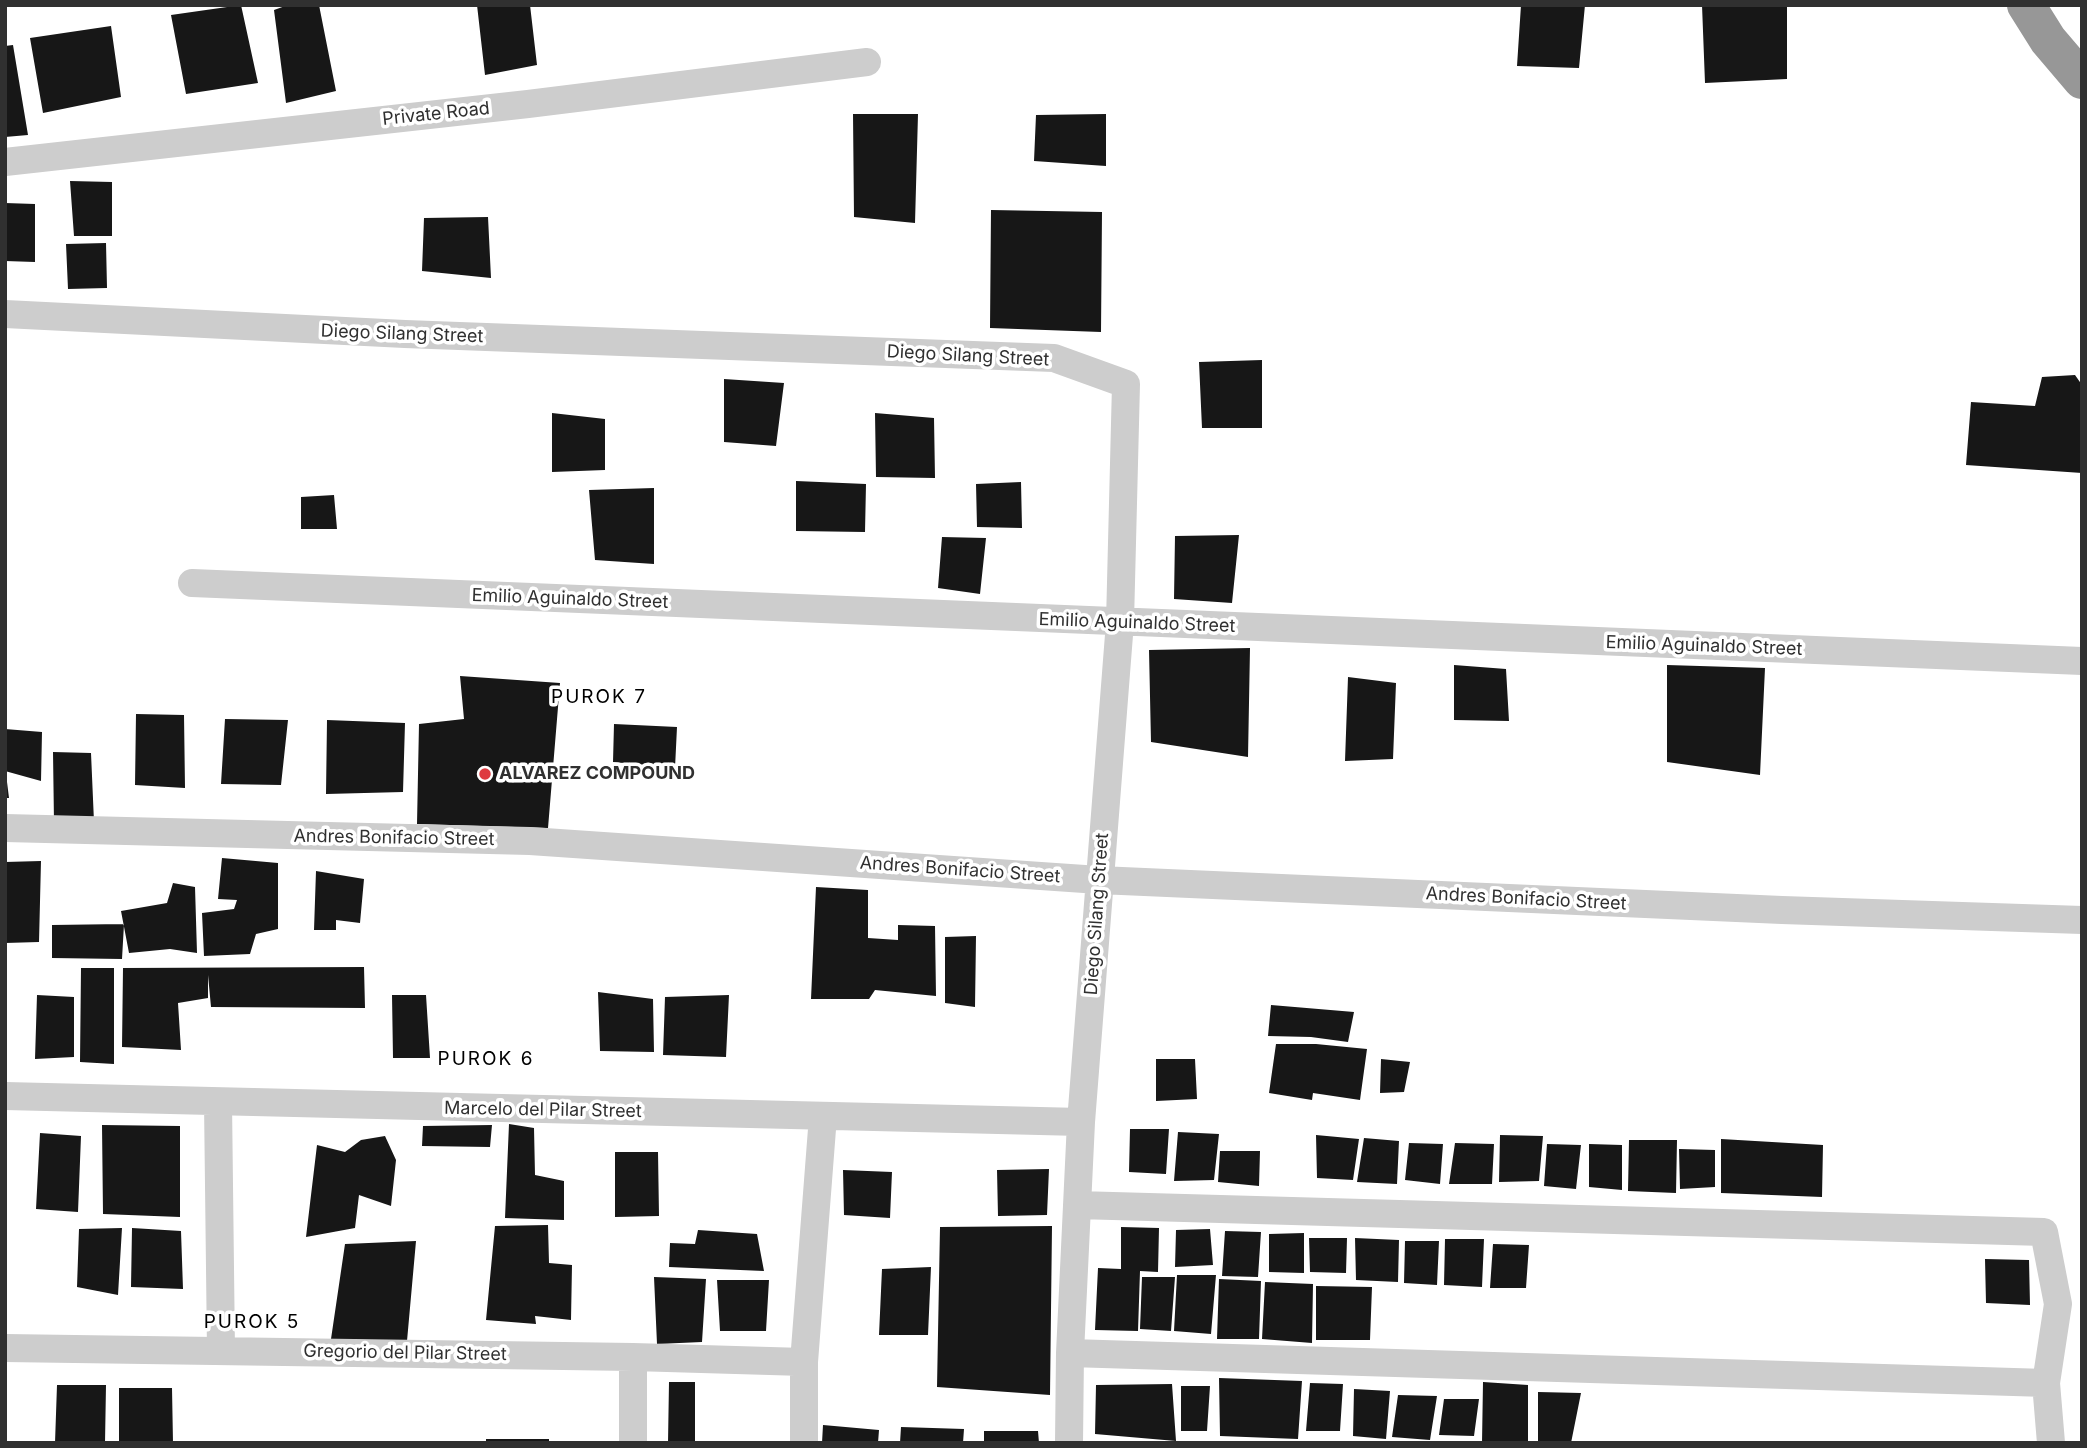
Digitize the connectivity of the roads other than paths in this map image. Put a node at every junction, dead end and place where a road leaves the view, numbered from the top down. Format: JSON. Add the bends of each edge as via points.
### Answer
{"nodes":[{"id":1,"x":2026,"y":5,"type":"edge"},
{"id":2,"x":867,"y":62,"type":"dead end"},
{"id":3,"x":2082,"y":80,"type":"edge"},
{"id":4,"x":5,"y":162,"type":"edge"},
{"id":5,"x":5,"y":314,"type":"edge"},
{"id":6,"x":192,"y":583,"type":"dead end"},
{"id":7,"x":1120,"y":622,"type":"junction"},
{"id":8,"x":2082,"y":660,"type":"edge"},
{"id":9,"x":5,"y":828,"type":"edge"},
{"id":10,"x":1099,"y":880,"type":"junction"},
{"id":11,"x":2082,"y":920,"type":"edge"},
{"id":12,"x":5,"y":1096,"type":"edge"},
{"id":13,"x":218,"y":1102,"type":"junction"},
{"id":14,"x":823,"y":1116,"type":"junction"},
{"id":15,"x":1081,"y":1122,"type":"junction"},
{"id":16,"x":1077,"y":1205,"type":"junction"},
{"id":17,"x":5,"y":1348,"type":"edge"},
{"id":18,"x":221,"y":1351,"type":"junction"},
{"id":19,"x":1070,"y":1353,"type":"junction"},
{"id":20,"x":633,"y":1357,"type":"junction"},
{"id":21,"x":804,"y":1362,"type":"junction"},
{"id":22,"x":2046,"y":1383,"type":"junction"},
{"id":23,"x":633,"y":1443,"type":"edge"},
{"id":24,"x":804,"y":1443,"type":"edge"},
{"id":25,"x":1069,"y":1443,"type":"edge"},
{"id":26,"x":2050,"y":1443,"type":"edge"}],
"edges":[{"from":1,"to":3,"type":"highway"},
{"from":2,"to":4,"type":"street","name":"Private Road"},
{"from":5,"to":7,"type":"street","name":"Diego Silang Street","via":[[1054,358],[1126,384]]},
{"from":6,"to":7,"type":"street","name":"Emilio Aguinaldo Street"},
{"from":7,"to":8,"type":"street","name":"Emilio Aguinaldo Street"},
{"from":7,"to":10,"type":"street","name":"Diego Silang Street"},
{"from":9,"to":10,"type":"street","name":"Andres Bonifacio Street","via":[[530,841]]},
{"from":10,"to":11,"type":"street","name":"Andres Bonifacio Street"},
{"from":10,"to":15,"type":"street","name":"Diego Silang Street"},
{"from":12,"to":13,"type":"street","name":"Marcelo del Pilar Street"},
{"from":13,"to":14,"type":"street","name":"Marcelo del Pilar Street"},
{"from":13,"to":18,"type":"street"},
{"from":14,"to":15,"type":"street","name":"Marcelo del Pilar Street"},
{"from":14,"to":21,"type":"street"},
{"from":15,"to":16,"type":"street","name":"Diego Silang Street"},
{"from":16,"to":19,"type":"street","name":"Diego Silang Street"},
{"from":16,"to":22,"type":"street","via":[[2044,1232],[2057,1304]]},
{"from":17,"to":18,"type":"street","name":"Gregorio del Pilar Street"},
{"from":18,"to":20,"type":"street","name":"Gregorio del Pilar Street"},
{"from":19,"to":22,"type":"street"},
{"from":19,"to":25,"type":"street","name":"Diego Silang Street"},
{"from":20,"to":21,"type":"street","name":"Gregorio del Pilar Street"},
{"from":20,"to":23,"type":"street"},
{"from":21,"to":24,"type":"street"},
{"from":22,"to":26,"type":"street"}]}
